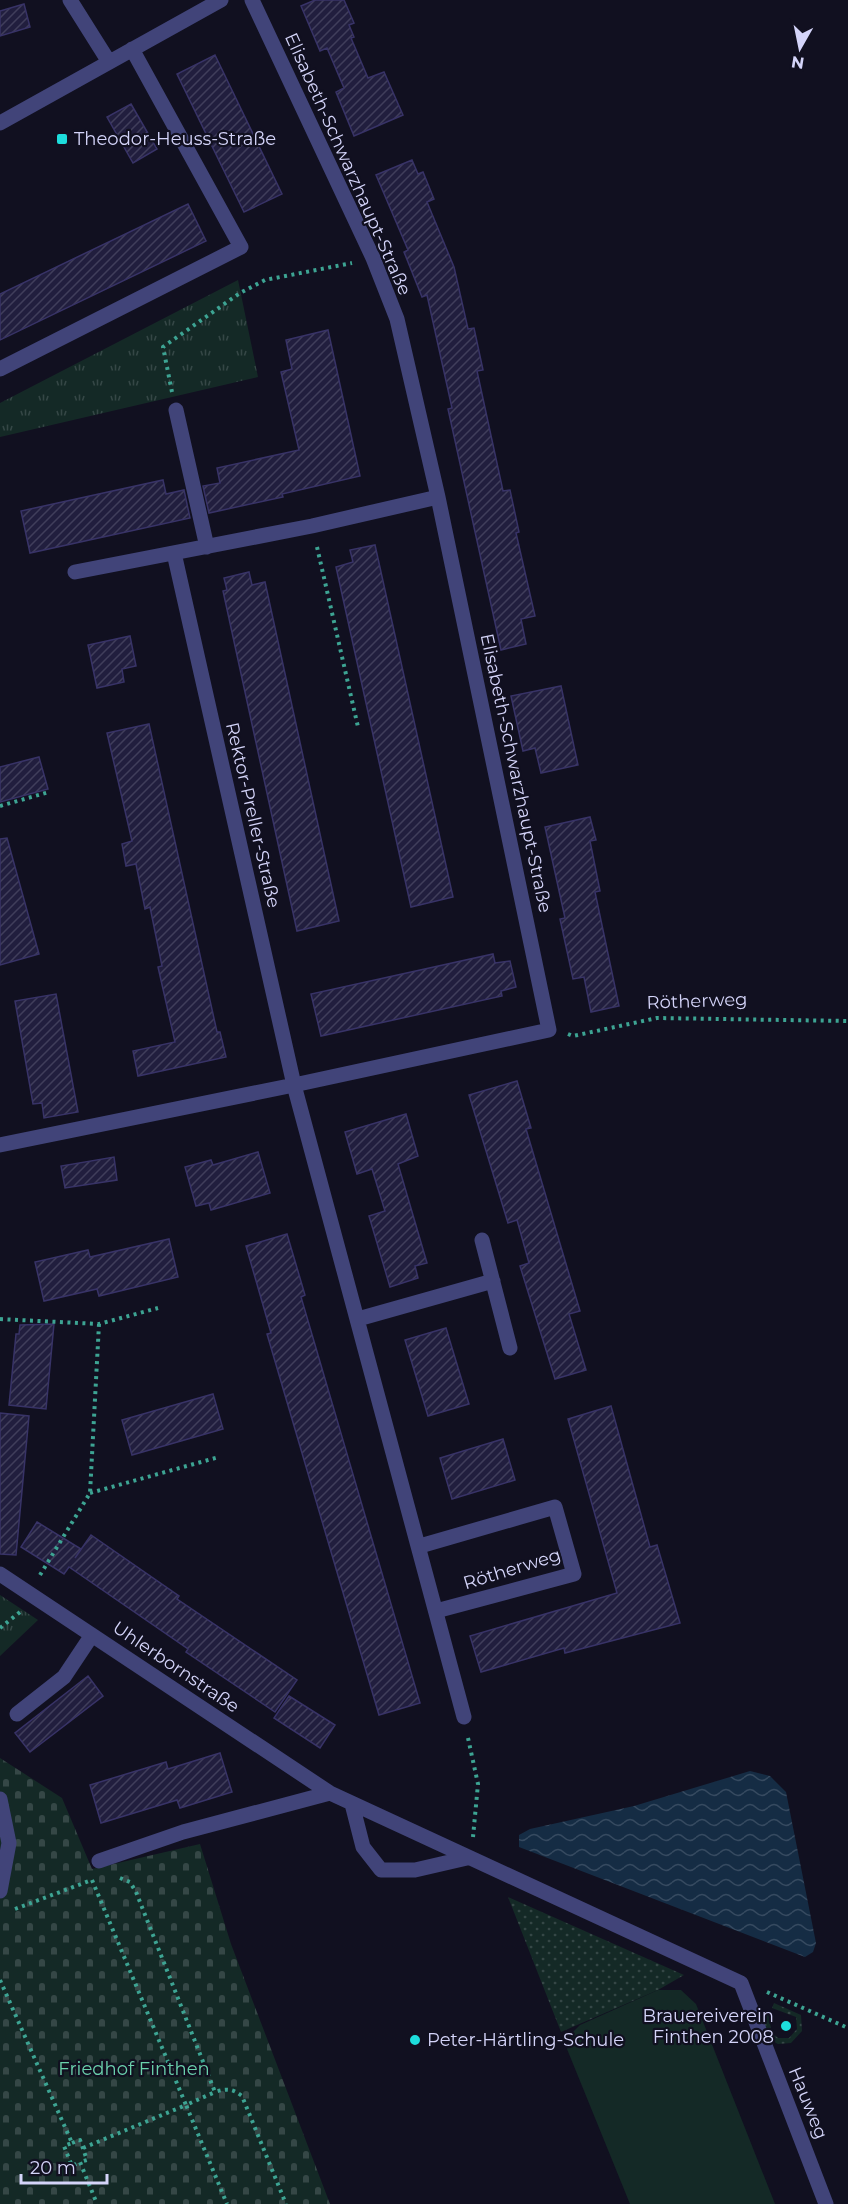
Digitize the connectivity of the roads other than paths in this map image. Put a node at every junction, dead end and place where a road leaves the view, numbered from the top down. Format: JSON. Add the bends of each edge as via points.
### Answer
{"nodes":[{"id":1,"x":70,"y":0,"type":"edge"},
{"id":2,"x":221,"y":0,"type":"edge"},
{"id":3,"x":252,"y":0,"type":"edge"},
{"id":4,"x":132,"y":49,"type":"junction"},
{"id":5,"x":109,"y":62,"type":"junction"},
{"id":6,"x":0,"y":123,"type":"edge"},
{"id":7,"x":0,"y":369,"type":"edge"},
{"id":8,"x":176,"y":410,"type":"road end"},
{"id":9,"x":438,"y":497,"type":"junction"},
{"id":10,"x":207,"y":547,"type":"junction"},
{"id":11,"x":174,"y":553,"type":"junction"},
{"id":12,"x":75,"y":572,"type":"dead end"},
{"id":13,"x":294,"y":1085,"type":"junction"},
{"id":14,"x":0,"y":1144,"type":"edge"},
{"id":15,"x":482,"y":1240,"type":"dead end"},
{"id":16,"x":493,"y":1281,"type":"junction"},
{"id":17,"x":358,"y":1319,"type":"junction"},
{"id":18,"x":510,"y":1348,"type":"dead end"},
{"id":19,"x":420,"y":1546,"type":"junction"},
{"id":20,"x":0,"y":1574,"type":"edge"},
{"id":21,"x":436,"y":1611,"type":"junction"},
{"id":22,"x":92,"y":1635,"type":"junction"},
{"id":23,"x":17,"y":1714,"type":"dead end"},
{"id":24,"x":464,"y":1717,"type":"road end"},
{"id":25,"x":330,"y":1793,"type":"junction"},
{"id":26,"x":0,"y":1799,"type":"edge"},
{"id":27,"x":352,"y":1804,"type":"junction"},
{"id":28,"x":467,"y":1858,"type":"junction"},
{"id":29,"x":99,"y":1861,"type":"dead end"},
{"id":30,"x":0,"y":1891,"type":"edge"},
{"id":31,"x":741,"y":1983,"type":"joint"},
{"id":32,"x":826,"y":2204,"type":"edge"}],
"edges":[{"from":1,"to":5,"type":"street"},
{"from":2,"to":4,"type":"street"},
{"from":3,"to":9,"type":"street","name":"Elisabeth-Schwarzhaupt-Straße","via":[[373,258],[397,319]]},
{"from":4,"to":5,"type":"street"},
{"from":4,"to":7,"type":"street","via":[[241,247]]},
{"from":5,"to":6,"type":"street"},
{"from":8,"to":10,"type":"street"},
{"from":9,"to":10,"type":"street"},
{"from":9,"to":13,"type":"street","name":"Elisabeth-Schwarzhaupt-Straße","via":[[549,1030]]},
{"from":10,"to":11,"type":"street"},
{"from":11,"to":12,"type":"street"},
{"from":11,"to":13,"type":"street","name":"Rektor-Preller-Straße"},
{"from":13,"to":14,"type":"street"},
{"from":13,"to":17,"type":"street"},
{"from":15,"to":16,"type":"street"},
{"from":16,"to":17,"type":"street"},
{"from":16,"to":18,"type":"street"},
{"from":17,"to":19,"type":"street"},
{"from":19,"to":21,"type":"street"},
{"from":19,"to":21,"type":"street","name":"Rötherweg","via":[[555,1507],[574,1574]]},
{"from":20,"to":22,"type":"street","name":"Uhlerbornstraße"},
{"from":21,"to":24,"type":"street"},
{"from":22,"to":23,"type":"street","via":[[64,1677]]},
{"from":22,"to":25,"type":"street","name":"Uhlerbornstraße"},
{"from":25,"to":27,"type":"street","name":"Uhlerbornstraße"},
{"from":25,"to":29,"type":"street","via":[[183,1833]]},
{"from":26,"to":30,"type":"street","via":[[9,1843]]},
{"from":27,"to":28,"type":"street","name":"Uhlerbornstraße"},
{"from":27,"to":28,"type":"street","via":[[363,1847],[381,1870],[415,1870]]},
{"from":28,"to":31,"type":"street","name":"Uhlerbornstraße"},
{"from":31,"to":32,"type":"street","name":"Hauweg"}]}
